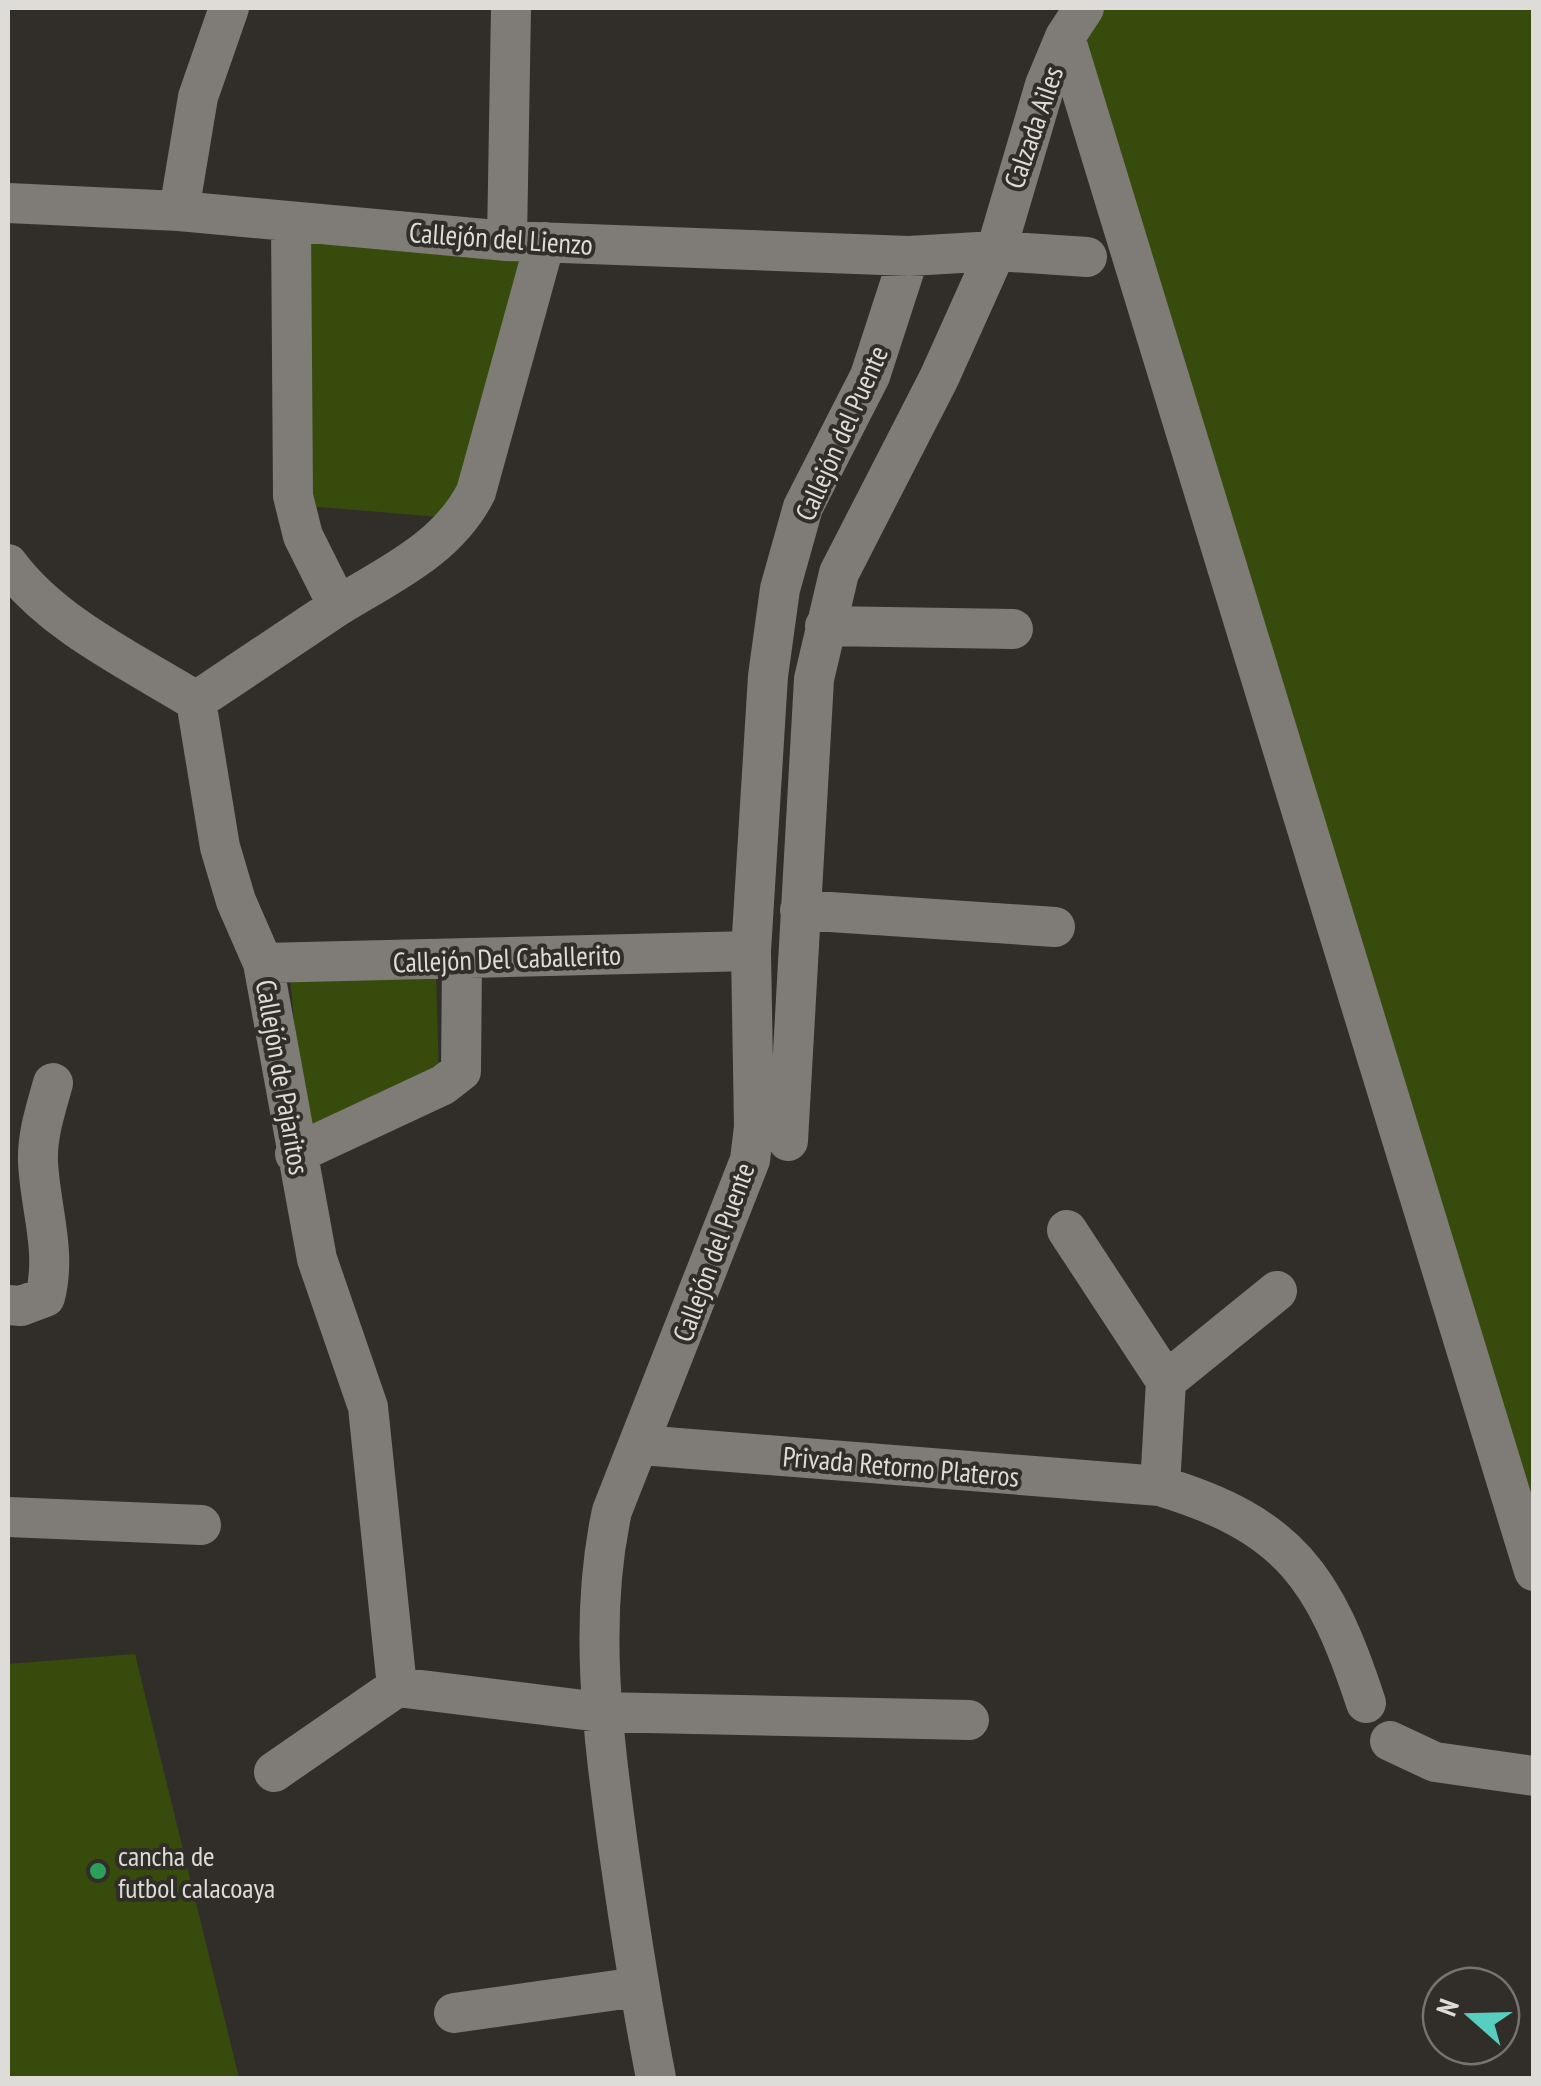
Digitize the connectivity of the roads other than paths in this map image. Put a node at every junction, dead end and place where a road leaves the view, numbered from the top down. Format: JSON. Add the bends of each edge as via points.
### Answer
{"nodes":[{"id":1,"x":229,"y":8,"type":"edge"},
{"id":2,"x":511,"y":8,"type":"edge"},
{"id":3,"x":1074,"y":22,"type":"edge"},
{"id":4,"x":8,"y":203,"type":"edge"},
{"id":5,"x":179,"y":212,"type":"junction"},
{"id":6,"x":291,"y":222,"type":"junction"},
{"id":7,"x":526,"y":242,"type":"junction"},
{"id":8,"x":996,"y":251,"type":"junction"},
{"id":9,"x":909,"y":256,"type":"junction"},
{"id":10,"x":1087,"y":257,"type":"dead end"},
{"id":11,"x":8,"y":564,"type":"edge"},
{"id":12,"x":338,"y":606,"type":"junction"},
{"id":13,"x":824,"y":626,"type":"junction"},
{"id":14,"x":1013,"y":629,"type":"dead end"},
{"id":15,"x":196,"y":701,"type":"junction"},
{"id":16,"x":800,"y":910,"type":"junction"},
{"id":17,"x":1055,"y":928,"type":"dead end"},
{"id":18,"x":750,"y":950,"type":"junction"},
{"id":19,"x":462,"y":961,"type":"junction"},
{"id":20,"x":264,"y":963,"type":"junction"},
{"id":21,"x":53,"y":1084,"type":"dead end"},
{"id":22,"x":788,"y":1141,"type":"dead end"},
{"id":23,"x":295,"y":1154,"type":"junction"},
{"id":24,"x":1067,"y":1230,"type":"dead end"},
{"id":25,"x":1277,"y":1291,"type":"dead end"},
{"id":26,"x":8,"y":1305,"type":"edge"},
{"id":27,"x":1166,"y":1381,"type":"junction"},
{"id":28,"x":641,"y":1445,"type":"junction"},
{"id":29,"x":1160,"y":1486,"type":"junction"},
{"id":30,"x":8,"y":1517,"type":"edge"},
{"id":31,"x":201,"y":1525,"type":"dead end"},
{"id":32,"x":1534,"y":1571,"type":"edge"},
{"id":33,"x":396,"y":1686,"type":"junction"},
{"id":34,"x":1366,"y":1704,"type":"dead end"},
{"id":35,"x":600,"y":1712,"type":"junction"},
{"id":36,"x":968,"y":1720,"type":"dead end"},
{"id":37,"x":1390,"y":1741,"type":"dead end"},
{"id":38,"x":274,"y":1772,"type":"dead end"},
{"id":39,"x":1534,"y":1776,"type":"edge"},
{"id":40,"x":638,"y":1987,"type":"junction"},
{"id":41,"x":454,"y":2012,"type":"dead end"},
{"id":42,"x":656,"y":2078,"type":"edge"}],
"edges":[{"from":1,"to":5,"type":"street","via":[[190,128]]},
{"from":2,"to":7,"type":"street"},
{"from":3,"to":8,"type":"street","name":"Calzada Ailes","via":[[1015,177]]},
{"from":3,"to":32,"type":"street"},
{"from":4,"to":5,"type":"street","name":"Callejón del Lienzo"},
{"from":5,"to":6,"type":"street","name":"Callejón del Lienzo"},
{"from":6,"to":7,"type":"street","name":"Callejón del Lienzo"},
{"from":6,"to":12,"type":"street","via":[[294,496],[304,536]]},
{"from":7,"to":9,"type":"street","name":"Callejón del Lienzo"},
{"from":7,"to":12,"type":"street","via":[[476,492],[460,523]]},
{"from":8,"to":9,"type":"street","name":"Callejón del Lienzo"},
{"from":8,"to":10,"type":"street","name":"Callejón del Lienzo"},
{"from":8,"to":13,"type":"street","name":"Calzada Ailes","via":[[839,572]]},
{"from":9,"to":18,"type":"street","name":"Callejón del Puente","via":[[870,376],[804,506],[780,589]]},
{"from":11,"to":15,"type":"street","via":[[24,587]]},
{"from":12,"to":15,"type":"street"},
{"from":13,"to":14,"type":"street"},
{"from":13,"to":16,"type":"street","name":"Calzada Ailes","via":[[814,679]]},
{"from":15,"to":20,"type":"street","name":"Callejón de Pajaritos","via":[[220,847]]},
{"from":16,"to":17,"type":"street"},
{"from":16,"to":22,"type":"street","name":"Calzada Ailes"},
{"from":18,"to":19,"type":"street","name":"Callejón Del Caballerito"},
{"from":18,"to":28,"type":"street","name":"Callejón del Puente","via":[[750,1160]]},
{"from":19,"to":20,"type":"street","name":"Callejón Del Caballerito"},
{"from":19,"to":23,"type":"street","via":[[460,1071]]},
{"from":20,"to":23,"type":"street","name":"Callejón de Pajaritos"},
{"from":21,"to":26,"type":"street","via":[[38,1160],[52,1273],[46,1297]]},
{"from":23,"to":33,"type":"street","name":"Callejón de Pajaritos","via":[[318,1259],[368,1408]]},
{"from":24,"to":27,"type":"street"},
{"from":25,"to":27,"type":"street"},
{"from":27,"to":29,"type":"street"},
{"from":28,"to":29,"type":"street","name":"Privada Retorno Plateros"},
{"from":28,"to":35,"type":"street","name":"Callejón del Puente","via":[[612,1511],[603,1553]]},
{"from":29,"to":34,"type":"street","name":"Privada Retorno Plateros","via":[[1218,1504],[1264,1530],[1312,1578],[1344,1635]]},
{"from":30,"to":31,"type":"street"},
{"from":33,"to":35,"type":"street"},
{"from":33,"to":38,"type":"street"},
{"from":35,"to":36,"type":"street"},
{"from":35,"to":40,"type":"street","name":"Callejón del Puente"},
{"from":37,"to":39,"type":"street","via":[[1434,1762]]},
{"from":40,"to":41,"type":"street"},
{"from":40,"to":42,"type":"street","name":"Callejón del Puente"}]}
